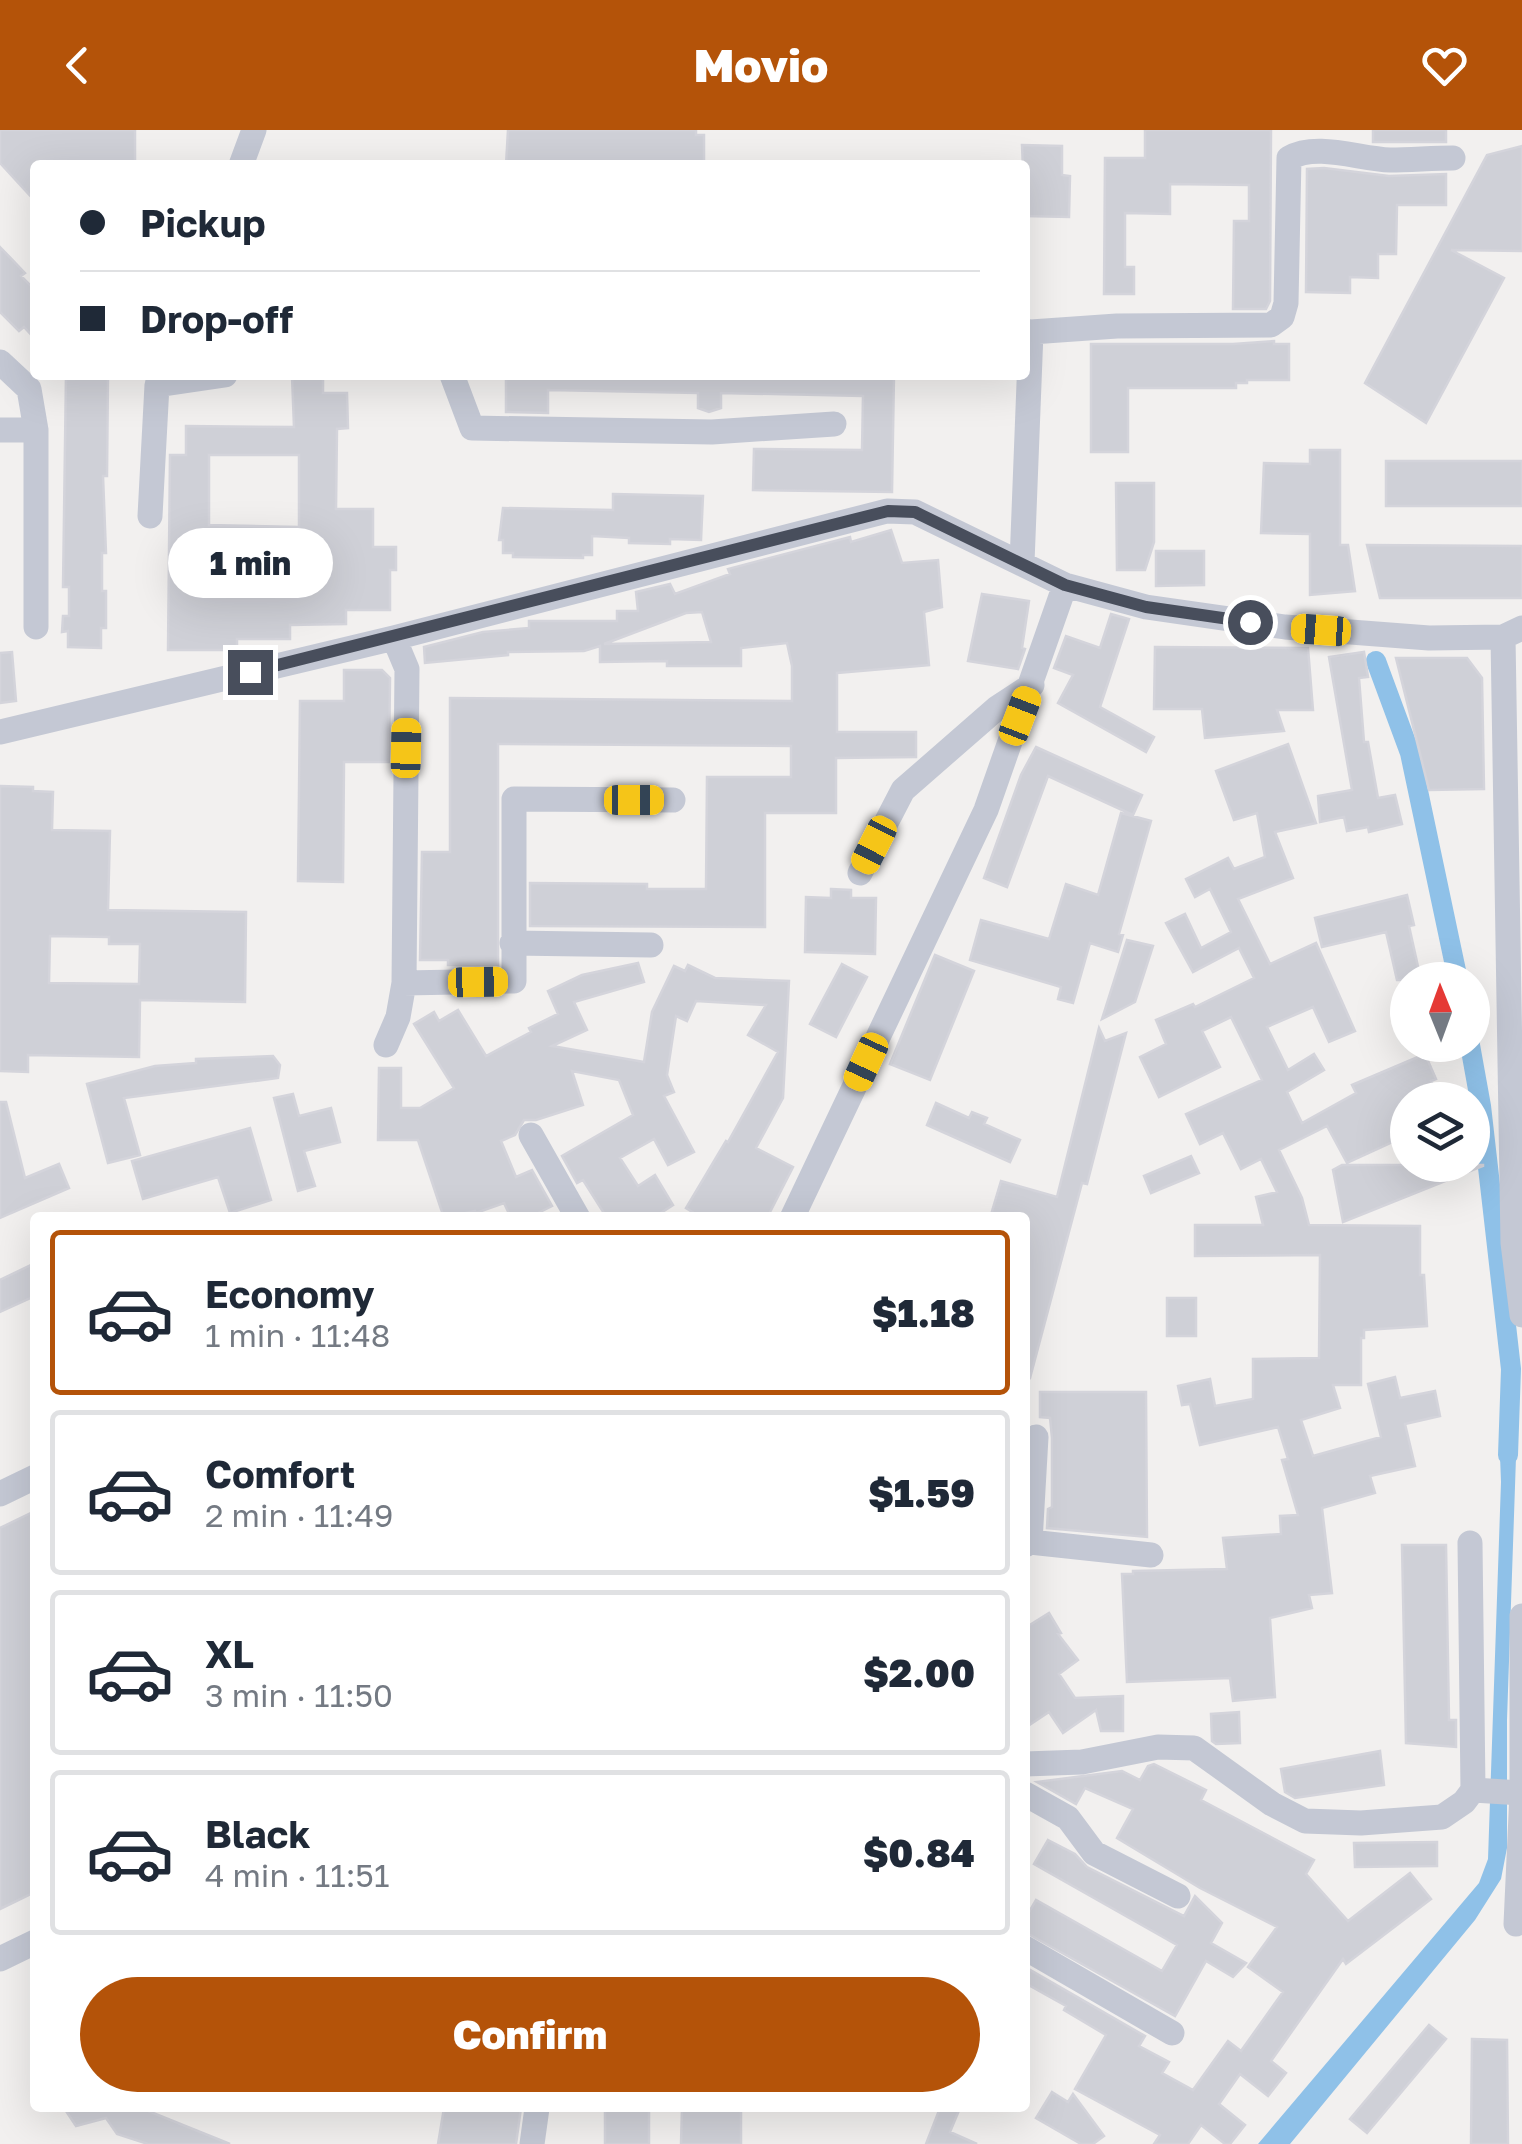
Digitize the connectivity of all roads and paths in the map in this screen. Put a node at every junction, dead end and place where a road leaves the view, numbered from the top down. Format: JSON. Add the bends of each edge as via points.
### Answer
{"nodes":[{"id":1,"x":254,"y":130,"type":"edge"},
{"id":2,"x":1453,"y":158,"type":"dead end"},
{"id":3,"x":243,"y":160,"type":"edge"},
{"id":4,"x":1030,"y":331,"type":"edge"},
{"id":5,"x":0,"y":362,"type":"edge"},
{"id":6,"x":159,"y":380,"type":"edge"},
{"id":7,"x":454,"y":380,"type":"edge"},
{"id":8,"x":1027,"y":380,"type":"edge"},
{"id":9,"x":834,"y":424,"type":"dead end"},
{"id":10,"x":0,"y":430,"type":"edge"},
{"id":11,"x":36,"y":430,"type":"junction"},
{"id":12,"x":150,"y":516,"type":"dead end"},
{"id":13,"x":1022,"y":563,"type":"junction"},
{"id":14,"x":1065,"y":585,"type":"junction"},
{"id":15,"x":36,"y":627,"type":"dead end"},
{"id":16,"x":1513,"y":633,"type":"edge"},
{"id":17,"x":394,"y":638,"type":"junction"},
{"id":18,"x":1032,"y":686,"type":"junction"},
{"id":19,"x":0,"y":732,"type":"edge"},
{"id":20,"x":673,"y":800,"type":"dead end"},
{"id":21,"x":860,"y":873,"type":"dead end"},
{"id":22,"x":651,"y":945,"type":"dead end"},
{"id":23,"x":514,"y":954,"type":"junction"},
{"id":24,"x":1514,"y":954,"type":"edge"},
{"id":25,"x":404,"y":984,"type":"junction"},
{"id":26,"x":1515,"y":992,"type":"edge"},
{"id":27,"x":386,"y":1045,"type":"dead end"},
{"id":28,"x":531,"y":1135,"type":"dead end"},
{"id":29,"x":575,"y":1212,"type":"edge"},
{"id":30,"x":795,"y":1212,"type":"edge"},
{"id":31,"x":1522,"y":1315,"type":"edge"},
{"id":32,"x":1036,"y":1437,"type":"dead end"},
{"id":33,"x":30,"y":1479,"type":"edge"},
{"id":34,"x":0,"y":1494,"type":"edge"},
{"id":35,"x":1030,"y":1517,"type":"edge"},
{"id":36,"x":1470,"y":1543,"type":"dead end"},
{"id":37,"x":1030,"y":1544,"type":"edge"},
{"id":38,"x":1151,"y":1555,"type":"dead end"},
{"id":39,"x":1522,"y":1616,"type":"edge"},
{"id":40,"x":1030,"y":1764,"type":"edge"},
{"id":41,"x":1498,"y":1792,"type":"edge"},
{"id":42,"x":1030,"y":1797,"type":"edge"},
{"id":43,"x":1178,"y":1896,"type":"dead end"},
{"id":44,"x":1516,"y":1924,"type":"dead end"},
{"id":45,"x":30,"y":1944,"type":"edge"},
{"id":46,"x":1030,"y":1951,"type":"edge"},
{"id":47,"x":0,"y":1959,"type":"edge"},
{"id":48,"x":1172,"y":2033,"type":"dead end"},
{"id":49,"x":536,"y":2112,"type":"edge"},
{"id":50,"x":532,"y":2144,"type":"edge"}],
"edges":[{"from":1,"to":3,"type":"street"},
{"from":2,"to":4,"type":"street","via":[[1289,158],[1286,303],[1271,325]]},
{"from":5,"to":11,"type":"street","via":[[29,389]]},
{"from":6,"to":12,"type":"street"},
{"from":7,"to":9,"type":"street","via":[[472,428],[712,432]]},
{"from":8,"to":13,"type":"street"},
{"from":10,"to":11,"type":"street"},
{"from":11,"to":15,"type":"street"},
{"from":13,"to":14,"type":"street"},
{"from":13,"to":17,"type":"street","via":[[915,512],[888,511]]},
{"from":14,"to":16,"type":"street","via":[[1146,607],[1284,627],[1430,638]]},
{"from":14,"to":18,"type":"street"},
{"from":16,"to":24,"type":"street"},
{"from":17,"to":19,"type":"street"},
{"from":17,"to":25,"type":"street","via":[[406,670]]},
{"from":18,"to":21,"type":"street","via":[[903,790]]},
{"from":18,"to":30,"type":"street","via":[[986,810]]},
{"from":20,"to":23,"type":"street","via":[[514,800]]},
{"from":22,"to":23,"type":"street"},
{"from":23,"to":25,"type":"street","via":[[514,981]]},
{"from":24,"to":26,"type":"street"},
{"from":25,"to":27,"type":"street"},
{"from":26,"to":31,"type":"street","via":[[1513,1242]]},
{"from":28,"to":29,"type":"street"},
{"from":32,"to":35,"type":"street"},
{"from":33,"to":34,"type":"street"},
{"from":36,"to":41,"type":"street"},
{"from":37,"to":38,"type":"street"},
{"from":39,"to":41,"type":"street"},
{"from":40,"to":41,"type":"street","via":[[1194,1748],[1306,1820],[1442,1816]]},
{"from":41,"to":44,"type":"street"},
{"from":42,"to":43,"type":"street","via":[[1068,1818],[1094,1853]]},
{"from":45,"to":47,"type":"street"},
{"from":46,"to":48,"type":"street"},
{"from":49,"to":50,"type":"street"}]}
